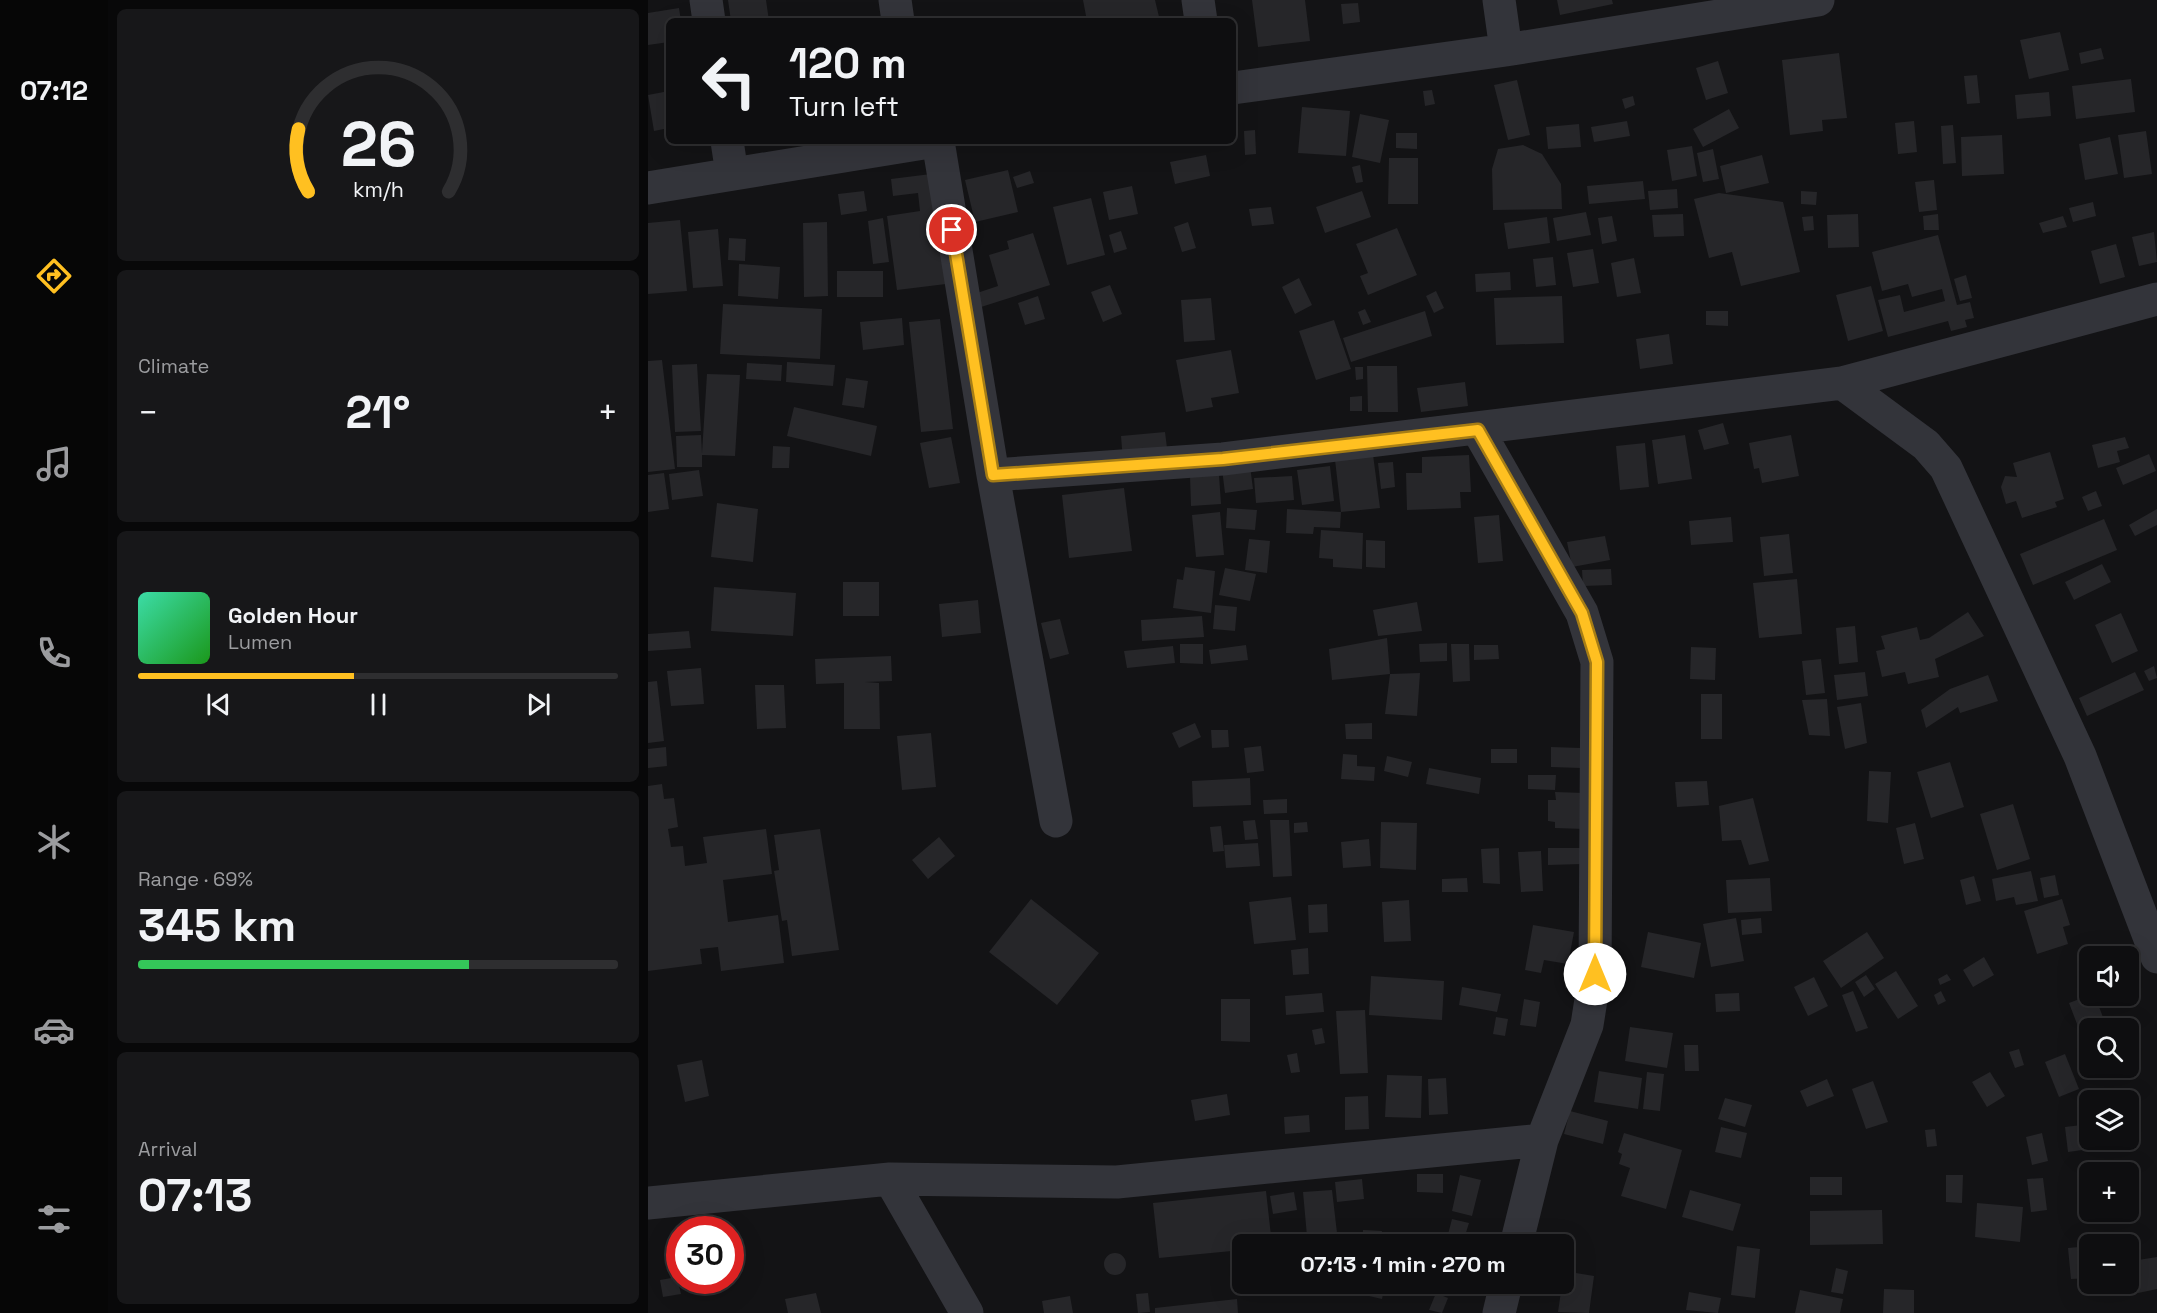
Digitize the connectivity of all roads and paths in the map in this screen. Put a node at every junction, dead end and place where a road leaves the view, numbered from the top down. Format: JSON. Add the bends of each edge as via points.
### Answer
{"nodes":[{"id":1,"x":706,"y":0,"type":"edge"},
{"id":2,"x":895,"y":0,"type":"edge"},
{"id":3,"x":1198,"y":0,"type":"edge"},
{"id":4,"x":1499,"y":0,"type":"edge"},
{"id":5,"x":1818,"y":0,"type":"edge"},
{"id":6,"x":709,"y":18,"type":"edge"},
{"id":7,"x":898,"y":18,"type":"edge"},
{"id":8,"x":1201,"y":18,"type":"edge"},
{"id":9,"x":1506,"y":50,"type":"junction"},
{"id":10,"x":1236,"y":88,"type":"edge"},
{"id":11,"x":727,"y":144,"type":"edge"},
{"id":12,"x":914,"y":144,"type":"edge"},
{"id":13,"x":926,"y":144,"type":"edge"},
{"id":14,"x":732,"y":174,"type":"junction"},
{"id":15,"x":648,"y":188,"type":"edge"},
{"id":16,"x":2157,"y":299,"type":"edge"},
{"id":17,"x":1842,"y":383,"type":"junction"},
{"id":18,"x":1478,"y":430,"type":"junction"},
{"id":19,"x":993,"y":475,"type":"junction"},
{"id":20,"x":1056,"y":821,"type":"dead end"},
{"id":21,"x":2157,"y":957,"type":"edge"},
{"id":22,"x":1542,"y":1140,"type":"junction"},
{"id":23,"x":890,"y":1179,"type":"junction"},
{"id":24,"x":663,"y":1200,"type":"edge"},
{"id":25,"x":648,"y":1215,"type":"edge"},
{"id":26,"x":1519,"y":1234,"type":"edge"},
{"id":27,"x":1504,"y":1294,"type":"edge"},
{"id":28,"x":967,"y":1313,"type":"edge"},
{"id":29,"x":1499,"y":1313,"type":"edge"}],
"edges":[{"from":1,"to":6,"type":"street"},
{"from":2,"to":7,"type":"street"},
{"from":3,"to":8,"type":"street"},
{"from":4,"to":9,"type":"street"},
{"from":5,"to":9,"type":"street"},
{"from":9,"to":10,"type":"street"},
{"from":11,"to":14,"type":"street"},
{"from":12,"to":14,"type":"street"},
{"from":13,"to":19,"type":"street"},
{"from":14,"to":15,"type":"street"},
{"from":16,"to":17,"type":"street"},
{"from":17,"to":18,"type":"street"},
{"from":17,"to":21,"type":"street","via":[[1926,445],[1946,468],[2080,756]]},
{"from":18,"to":19,"type":"street","via":[[1223,459]]},
{"from":18,"to":22,"type":"street","via":[[1582,613],[1597,662],[1595,974],[1587,1025]]},
{"from":19,"to":20,"type":"street"},
{"from":22,"to":23,"type":"street","via":[[1117,1182]]},
{"from":22,"to":26,"type":"street"},
{"from":23,"to":24,"type":"street"},
{"from":23,"to":28,"type":"street"},
{"from":24,"to":25,"type":"street"},
{"from":27,"to":29,"type":"street"}]}
